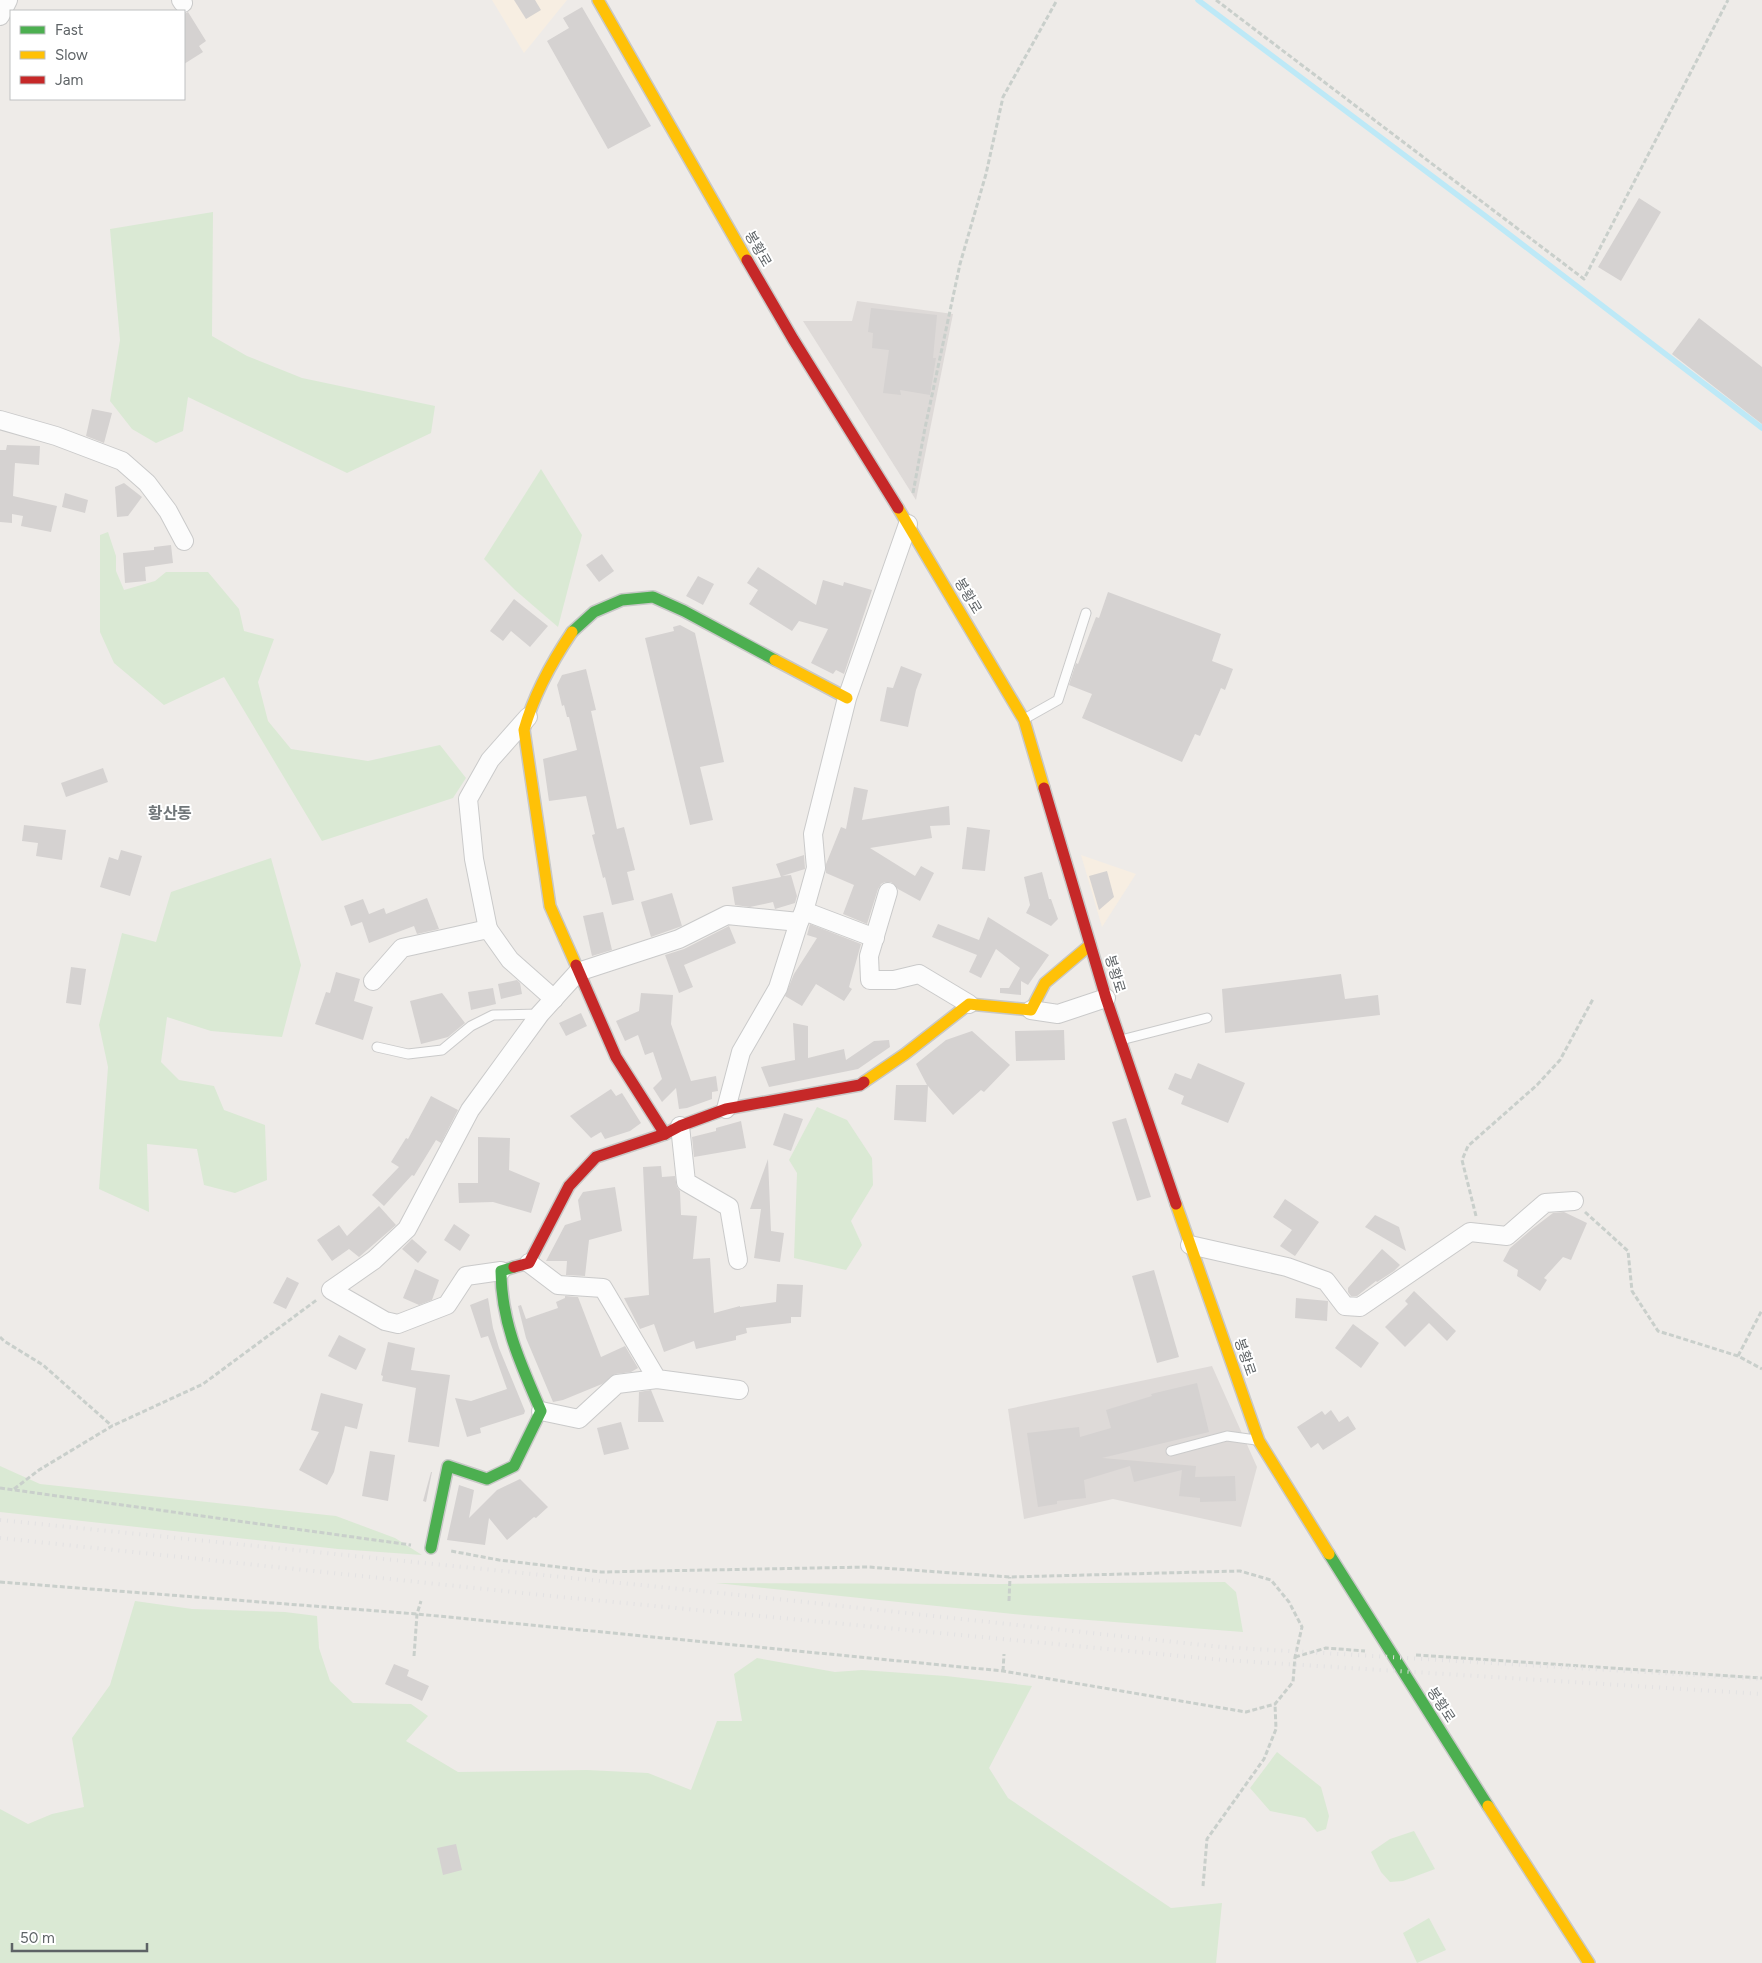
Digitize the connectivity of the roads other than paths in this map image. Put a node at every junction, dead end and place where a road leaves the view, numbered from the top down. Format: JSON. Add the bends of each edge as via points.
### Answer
{"nodes":[{"id":1,"x":8,"y":0,"type":"edge"},
{"id":2,"x":598,"y":0,"type":"edge"},
{"id":3,"x":0,"y":16,"type":"edge"},
{"id":4,"x":0,"y":420,"type":"edge"},
{"id":5,"x":908,"y":524,"type":"junction"},
{"id":6,"x":184,"y":541,"type":"dead end"},
{"id":7,"x":1086,"y":613,"type":"dead end"},
{"id":8,"x":847,"y":698,"type":"junction"},
{"id":9,"x":528,"y":716,"type":"junction"},
{"id":10,"x":1024,"y":720,"type":"junction"},
{"id":11,"x":888,"y":892,"type":"dead end"},
{"id":12,"x":801,"y":917,"type":"junction"},
{"id":13,"x":488,"y":929,"type":"junction"},
{"id":14,"x":875,"y":938,"type":"junction"},
{"id":15,"x":1090,"y":945,"type":"junction"},
{"id":16,"x":578,"y":972,"type":"junction"},
{"id":17,"x":373,"y":981,"type":"dead end"},
{"id":18,"x":1106,"y":998,"type":"junction"},
{"id":19,"x":554,"y":999,"type":"junction"},
{"id":20,"x":969,"y":1004,"type":"junction"},
{"id":21,"x":1031,"y":1010,"type":"junction"},
{"id":22,"x":540,"y":1014,"type":"junction"},
{"id":23,"x":1207,"y":1018,"type":"dead end"},
{"id":24,"x":1121,"y":1040,"type":"junction"},
{"id":25,"x":377,"y":1047,"type":"dead end"},
{"id":26,"x":726,"y":1109,"type":"junction"},
{"id":27,"x":673,"y":1130,"type":"junction"},
{"id":28,"x":1574,"y":1202,"type":"road end"},
{"id":29,"x":1190,"y":1245,"type":"junction"},
{"id":30,"x":738,"y":1260,"type":"dead end"},
{"id":31,"x":529,"y":1263,"type":"junction"},
{"id":32,"x":501,"y":1271,"type":"junction"},
{"id":33,"x":657,"y":1379,"type":"junction"},
{"id":34,"x":739,"y":1390,"type":"dead end"},
{"id":35,"x":540,"y":1411,"type":"junction"},
{"id":36,"x":1259,"y":1441,"type":"junction"},
{"id":37,"x":1171,"y":1451,"type":"dead end"},
{"id":38,"x":431,"y":1548,"type":"road end"},
{"id":39,"x":1588,"y":1963,"type":"edge"}],
"edges":[{"from":1,"to":3,"type":"street"},
{"from":2,"to":5,"type":"street","name":"봉황로","via":[[793,339]]},
{"from":4,"to":6,"type":"street","via":[[56,436],[122,461],[148,482]]},
{"from":5,"to":8,"type":"street"},
{"from":5,"to":10,"type":"street","name":"봉황로"},
{"from":7,"to":10,"type":"lane","via":[[1058,700]]},
{"from":8,"to":9,"type":"street","via":[[653,597],[622,600],[594,612],[576,627],[557,654]]},
{"from":8,"to":12,"type":"street","via":[[813,834],[816,868]]},
{"from":9,"to":13,"type":"street","via":[[490,760],[468,799],[474,859]]},
{"from":9,"to":16,"type":"street","via":[[524,730],[550,906]]},
{"from":10,"to":15,"type":"street","name":"봉황로"},
{"from":11,"to":14,"type":"street"},
{"from":12,"to":14,"type":"street"},
{"from":12,"to":16,"type":"street","via":[[727,914],[679,939]]},
{"from":12,"to":26,"type":"street","via":[[778,988],[741,1052]]},
{"from":13,"to":17,"type":"street","via":[[402,948]]},
{"from":13,"to":19,"type":"street","via":[[510,960]]},
{"from":14,"to":20,"type":"street","via":[[868,956],[870,980],[894,980],[919,974]]},
{"from":15,"to":18,"type":"street","name":"봉황로"},
{"from":15,"to":21,"type":"street","via":[[1045,982]]},
{"from":16,"to":19,"type":"street"},
{"from":16,"to":27,"type":"street","via":[[616,1057]]},
{"from":18,"to":21,"type":"street","via":[[1058,1014]]},
{"from":18,"to":24,"type":"street","name":"봉황로"},
{"from":19,"to":22,"type":"street"},
{"from":20,"to":21,"type":"street"},
{"from":20,"to":26,"type":"street","via":[[860,1085]]},
{"from":22,"to":25,"type":"lane","via":[[493,1015],[471,1026],[442,1050],[408,1054]]},
{"from":22,"to":32,"type":"street","via":[[470,1110],[406,1229],[374,1260],[331,1290],[385,1321],[398,1324],[447,1305],[466,1276]]},
{"from":23,"to":24,"type":"lane"},
{"from":24,"to":29,"type":"street","name":"봉황로"},
{"from":26,"to":27,"type":"street"},
{"from":27,"to":30,"type":"street","via":[[686,1182],[729,1207]]},
{"from":27,"to":31,"type":"street","via":[[596,1157],[569,1186]]},
{"from":28,"to":29,"type":"street","via":[[1545,1203],[1507,1236],[1470,1232],[1360,1307],[1345,1306],[1326,1280],[1287,1267]]},
{"from":29,"to":36,"type":"street","name":"봉황로"},
{"from":31,"to":32,"type":"street"},
{"from":31,"to":33,"type":"street","via":[[558,1285],[603,1288]]},
{"from":32,"to":35,"type":"street","via":[[500,1288],[513,1346]]},
{"from":33,"to":34,"type":"street"},
{"from":33,"to":35,"type":"street","via":[[617,1384],[579,1419]]},
{"from":35,"to":38,"type":"street","via":[[514,1466],[488,1479],[448,1466]]},
{"from":36,"to":37,"type":"lane","via":[[1227,1436]]},
{"from":36,"to":39,"type":"street","name":"봉황로"}]}
